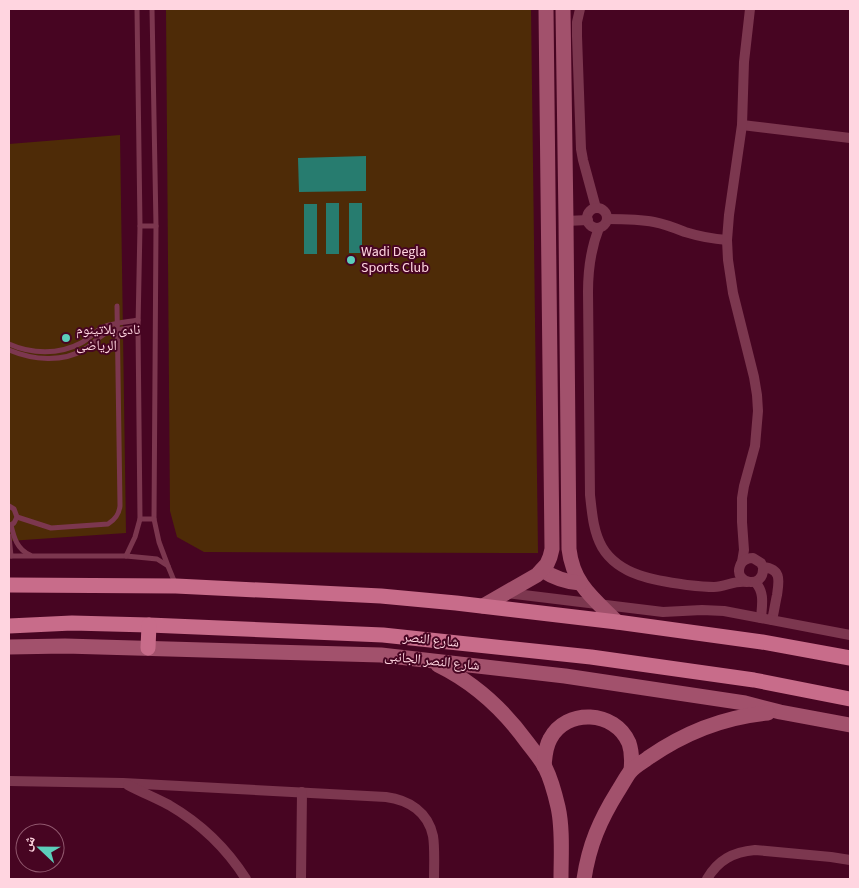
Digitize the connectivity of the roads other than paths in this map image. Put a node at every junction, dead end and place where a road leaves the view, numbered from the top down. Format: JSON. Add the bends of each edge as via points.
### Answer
{"nodes":[{"id":1,"x":137,"y":9,"type":"edge"},
{"id":2,"x":152,"y":9,"type":"edge"},
{"id":3,"x":546,"y":9,"type":"edge"},
{"id":4,"x":563,"y":9,"type":"edge"},
{"id":5,"x":580,"y":9,"type":"edge"},
{"id":6,"x":750,"y":9,"type":"edge"},
{"id":7,"x":742,"y":124,"type":"junction"},
{"id":8,"x":850,"y":138,"type":"edge"},
{"id":9,"x":596,"y":208,"type":"junction"},
{"id":10,"x":607,"y":219,"type":"junction"},
{"id":11,"x":588,"y":220,"type":"junction"},
{"id":12,"x":566,"y":221,"type":"junction"},
{"id":13,"x":140,"y":226,"type":"junction"},
{"id":14,"x":156,"y":226,"type":"junction"},
{"id":15,"x":599,"y":228,"type":"junction"},
{"id":16,"x":727,"y":240,"type":"junction"},
{"id":17,"x":117,"y":306,"type":"dead end"},
{"id":18,"x":138,"y":320,"type":"junction"},
{"id":19,"x":118,"y":326,"type":"junction"},
{"id":20,"x":138,"y":327,"type":"junction"},
{"id":21,"x":9,"y":344,"type":"edge"},
{"id":22,"x":9,"y":350,"type":"edge"},
{"id":23,"x":19,"y":351,"type":"junction"},
{"id":24,"x":9,"y":506,"type":"edge"},
{"id":25,"x":16,"y":517,"type":"junction"},
{"id":26,"x":140,"y":518,"type":"junction"},
{"id":27,"x":154,"y":519,"type":"junction"},
{"id":28,"x":10,"y":526,"type":"edge"},
{"id":29,"x":9,"y":536,"type":"edge"},
{"id":30,"x":744,"y":545,"type":"junction"},
{"id":31,"x":10,"y":556,"type":"edge"},
{"id":32,"x":33,"y":556,"type":"junction"},
{"id":33,"x":126,"y":556,"type":"junction"},
{"id":34,"x":753,"y":558,"type":"junction"},
{"id":35,"x":742,"y":562,"type":"junction"},
{"id":36,"x":168,"y":566,"type":"junction"},
{"id":37,"x":763,"y":567,"type":"junction"},
{"id":38,"x":542,"y":570,"type":"junction"},
{"id":39,"x":739,"y":573,"type":"junction"},
{"id":40,"x":751,"y":582,"type":"junction"},
{"id":41,"x":580,"y":583,"type":"junction"},
{"id":42,"x":732,"y":583,"type":"junction"},
{"id":43,"x":9,"y":586,"type":"edge"},
{"id":44,"x":176,"y":586,"type":"junction"},
{"id":45,"x":507,"y":593,"type":"junction"},
{"id":46,"x":600,"y":605,"type":"junction"},
{"id":47,"x":483,"y":606,"type":"junction"},
{"id":48,"x":761,"y":618,"type":"junction"},
{"id":49,"x":772,"y":620,"type":"junction"},
{"id":50,"x":616,"y":622,"type":"junction"},
{"id":51,"x":149,"y":624,"type":"junction"},
{"id":52,"x":9,"y":626,"type":"edge"},
{"id":53,"x":850,"y":635,"type":"edge"},
{"id":54,"x":9,"y":646,"type":"edge"},
{"id":55,"x":148,"y":648,"type":"junction"},
{"id":56,"x":850,"y":658,"type":"edge"},
{"id":57,"x":428,"y":660,"type":"junction"},
{"id":58,"x":850,"y":699,"type":"edge"},
{"id":59,"x":780,"y":712,"type":"junction"},
{"id":60,"x":850,"y":725,"type":"edge"},
{"id":61,"x":544,"y":766,"type":"junction"},
{"id":62,"x":631,"y":770,"type":"junction"},
{"id":63,"x":9,"y":781,"type":"edge"},
{"id":64,"x":123,"y":783,"type":"junction"},
{"id":65,"x":302,"y":792,"type":"junction"},
{"id":66,"x":850,"y":860,"type":"edge"},
{"id":67,"x":246,"y":879,"type":"edge"},
{"id":68,"x":300,"y":879,"type":"edge"},
{"id":69,"x":434,"y":879,"type":"edge"},
{"id":70,"x":561,"y":879,"type":"edge"},
{"id":71,"x":584,"y":879,"type":"edge"},
{"id":72,"x":706,"y":879,"type":"edge"}],
"edges":[{"from":1,"to":13,"type":"lane"},
{"from":2,"to":14,"type":"lane"},
{"from":3,"to":38,"type":"street","via":[[552,549]]},
{"from":4,"to":12,"type":"street"},
{"from":5,"to":9,"type":"street","via":[[577,36],[580,138]]},
{"from":6,"to":7,"type":"street"},
{"from":7,"to":8,"type":"street"},
{"from":7,"to":16,"type":"street"},
{"from":9,"to":10,"type":"street","via":[[604,211]]},
{"from":9,"to":11,"type":"street"},
{"from":10,"to":15,"type":"street"},
{"from":10,"to":16,"type":"street","via":[[648,221],[694,235]]},
{"from":11,"to":12,"type":"street"},
{"from":11,"to":15,"type":"street","via":[[593,227]]},
{"from":12,"to":41,"type":"street","via":[[569,549],[572,567]]},
{"from":13,"to":14,"type":"lane"},
{"from":13,"to":18,"type":"lane"},
{"from":14,"to":27,"type":"lane"},
{"from":15,"to":42,"type":"street","via":[[588,276],[590,495],[598,538],[608,556],[639,575],[708,587]]},
{"from":16,"to":30,"type":"street","via":[[733,293],[754,377],[758,411],[755,446],[742,498]]},
{"from":17,"to":19,"type":"lane"},
{"from":18,"to":19,"type":"lane"},
{"from":18,"to":20,"type":"lane"},
{"from":19,"to":20,"type":"lane"},
{"from":19,"to":23,"type":"lane","via":[[79,352],[64,357],[41,359]]},
{"from":19,"to":25,"type":"lane","via":[[120,506],[117,516],[108,524],[58,528]]},
{"from":20,"to":26,"type":"lane"},
{"from":21,"to":23,"type":"lane"},
{"from":22,"to":23,"type":"lane"},
{"from":24,"to":25,"type":"lane","via":[[14,509]]},
{"from":25,"to":28,"type":"lane"},
{"from":26,"to":27,"type":"lane"},
{"from":26,"to":33,"type":"lane"},
{"from":27,"to":36,"type":"lane"},
{"from":28,"to":32,"type":"lane","via":[[20,548]]},
{"from":29,"to":31,"type":"lane"},
{"from":30,"to":34,"type":"street"},
{"from":30,"to":35,"type":"street"},
{"from":31,"to":32,"type":"lane"},
{"from":32,"to":33,"type":"lane"},
{"from":33,"to":36,"type":"lane","via":[[156,559]]},
{"from":34,"to":35,"type":"street"},
{"from":34,"to":37,"type":"street"},
{"from":35,"to":39,"type":"street"},
{"from":36,"to":44,"type":"lane"},
{"from":37,"to":40,"type":"street","via":[[763,574]]},
{"from":37,"to":49,"type":"street","via":[[774,571],[779,580]]},
{"from":38,"to":41,"type":"street","via":[[564,581]]},
{"from":38,"to":45,"type":"street"},
{"from":39,"to":40,"type":"street","via":[[744,580]]},
{"from":39,"to":42,"type":"street"},
{"from":40,"to":42,"type":"street"},
{"from":40,"to":48,"type":"street","via":[[761,592]]},
{"from":41,"to":46,"type":"street"},
{"from":43,"to":44,"type":"main road"},
{"from":44,"to":47,"type":"main road","via":[[381,596]]},
{"from":45,"to":46,"type":"street"},
{"from":45,"to":47,"type":"street"},
{"from":46,"to":48,"type":"street","via":[[663,612],[702,610]]},
{"from":46,"to":50,"type":"street"},
{"from":47,"to":50,"type":"main road"},
{"from":48,"to":49,"type":"street"},
{"from":49,"to":53,"type":"street"},
{"from":50,"to":56,"type":"main road"},
{"from":51,"to":52,"type":"main road","name":"شارع النصر"},
{"from":51,"to":55,"type":"main road"},
{"from":51,"to":58,"type":"main road","name":"شارع النصر","via":[[393,636],[610,660],[754,680]]},
{"from":54,"to":55,"type":"street","name":"شارع النصر الجانبى"},
{"from":55,"to":57,"type":"street","name":"شارع النصر الجانبى","via":[[382,655]]},
{"from":57,"to":59,"type":"street","name":"شارع النصر الجانبى","via":[[565,676],[745,703]]},
{"from":57,"to":61,"type":"street","via":[[475,687],[496,705],[515,725]]},
{"from":59,"to":60,"type":"street","name":"شارع النصر الجانبى"},
{"from":59,"to":62,"type":"street","via":[[753,714],[702,728]]},
{"from":61,"to":62,"type":"street","via":[[545,752],[558,728],[570,720],[597,717],[621,731],[632,756]]},
{"from":61,"to":70,"type":"street","via":[[559,808]]},
{"from":62,"to":71,"type":"street","via":[[598,828]]},
{"from":63,"to":64,"type":"street"},
{"from":64,"to":65,"type":"street"},
{"from":64,"to":67,"type":"street","via":[[189,818],[225,851]]},
{"from":65,"to":68,"type":"street"},
{"from":65,"to":69,"type":"street","via":[[386,797],[411,804],[429,824],[433,837]]},
{"from":66,"to":72,"type":"street","via":[[745,851],[722,861]]}]}
